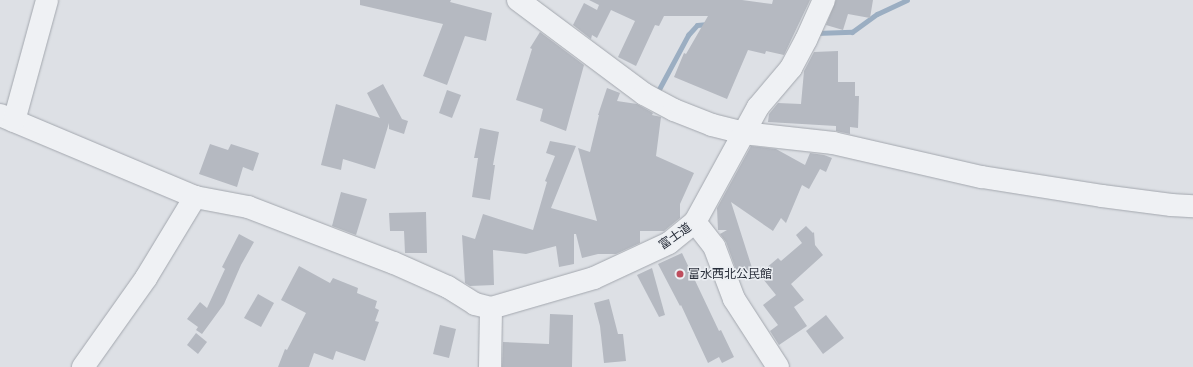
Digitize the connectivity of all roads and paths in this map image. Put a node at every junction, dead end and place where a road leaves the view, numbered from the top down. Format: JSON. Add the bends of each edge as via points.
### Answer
{"nodes":[{"id":1,"x":47,"y":0,"type":"edge"},
{"id":2,"x":518,"y":0,"type":"edge"},
{"id":3,"x":824,"y":0,"type":"edge"},
{"id":4,"x":7,"y":118,"type":"edge"},
{"id":5,"x":743,"y":133,"type":"junction"},
{"id":6,"x":195,"y":197,"type":"junction"},
{"id":7,"x":1193,"y":206,"type":"edge"},
{"id":8,"x":694,"y":222,"type":"junction"},
{"id":9,"x":492,"y":308,"type":"junction"},
{"id":10,"x":83,"y":367,"type":"edge"},
{"id":11,"x":490,"y":367,"type":"edge"},
{"id":12,"x":778,"y":367,"type":"edge"}],
"edges":[{"from":1,"to":4,"type":"street"},
{"from":2,"to":5,"type":"street","via":[[644,94],[674,110],[712,125]]},
{"from":3,"to":5,"type":"street","name":"富士道","via":[[791,68],[758,107]]},
{"from":4,"to":6,"type":"street"},
{"from":5,"to":7,"type":"street","via":[[833,143],[982,177],[1110,197]]},
{"from":5,"to":8,"type":"street","name":"富士道"},
{"from":6,"to":9,"type":"street","via":[[248,207],[394,263],[448,287],[474,304]]},
{"from":6,"to":10,"type":"street","via":[[146,278]]},
{"from":8,"to":9,"type":"street","name":"富士道","via":[[669,243],[594,278]]},
{"from":8,"to":12,"type":"street","via":[[714,246],[734,299]]},
{"from":9,"to":11,"type":"street"}]}
